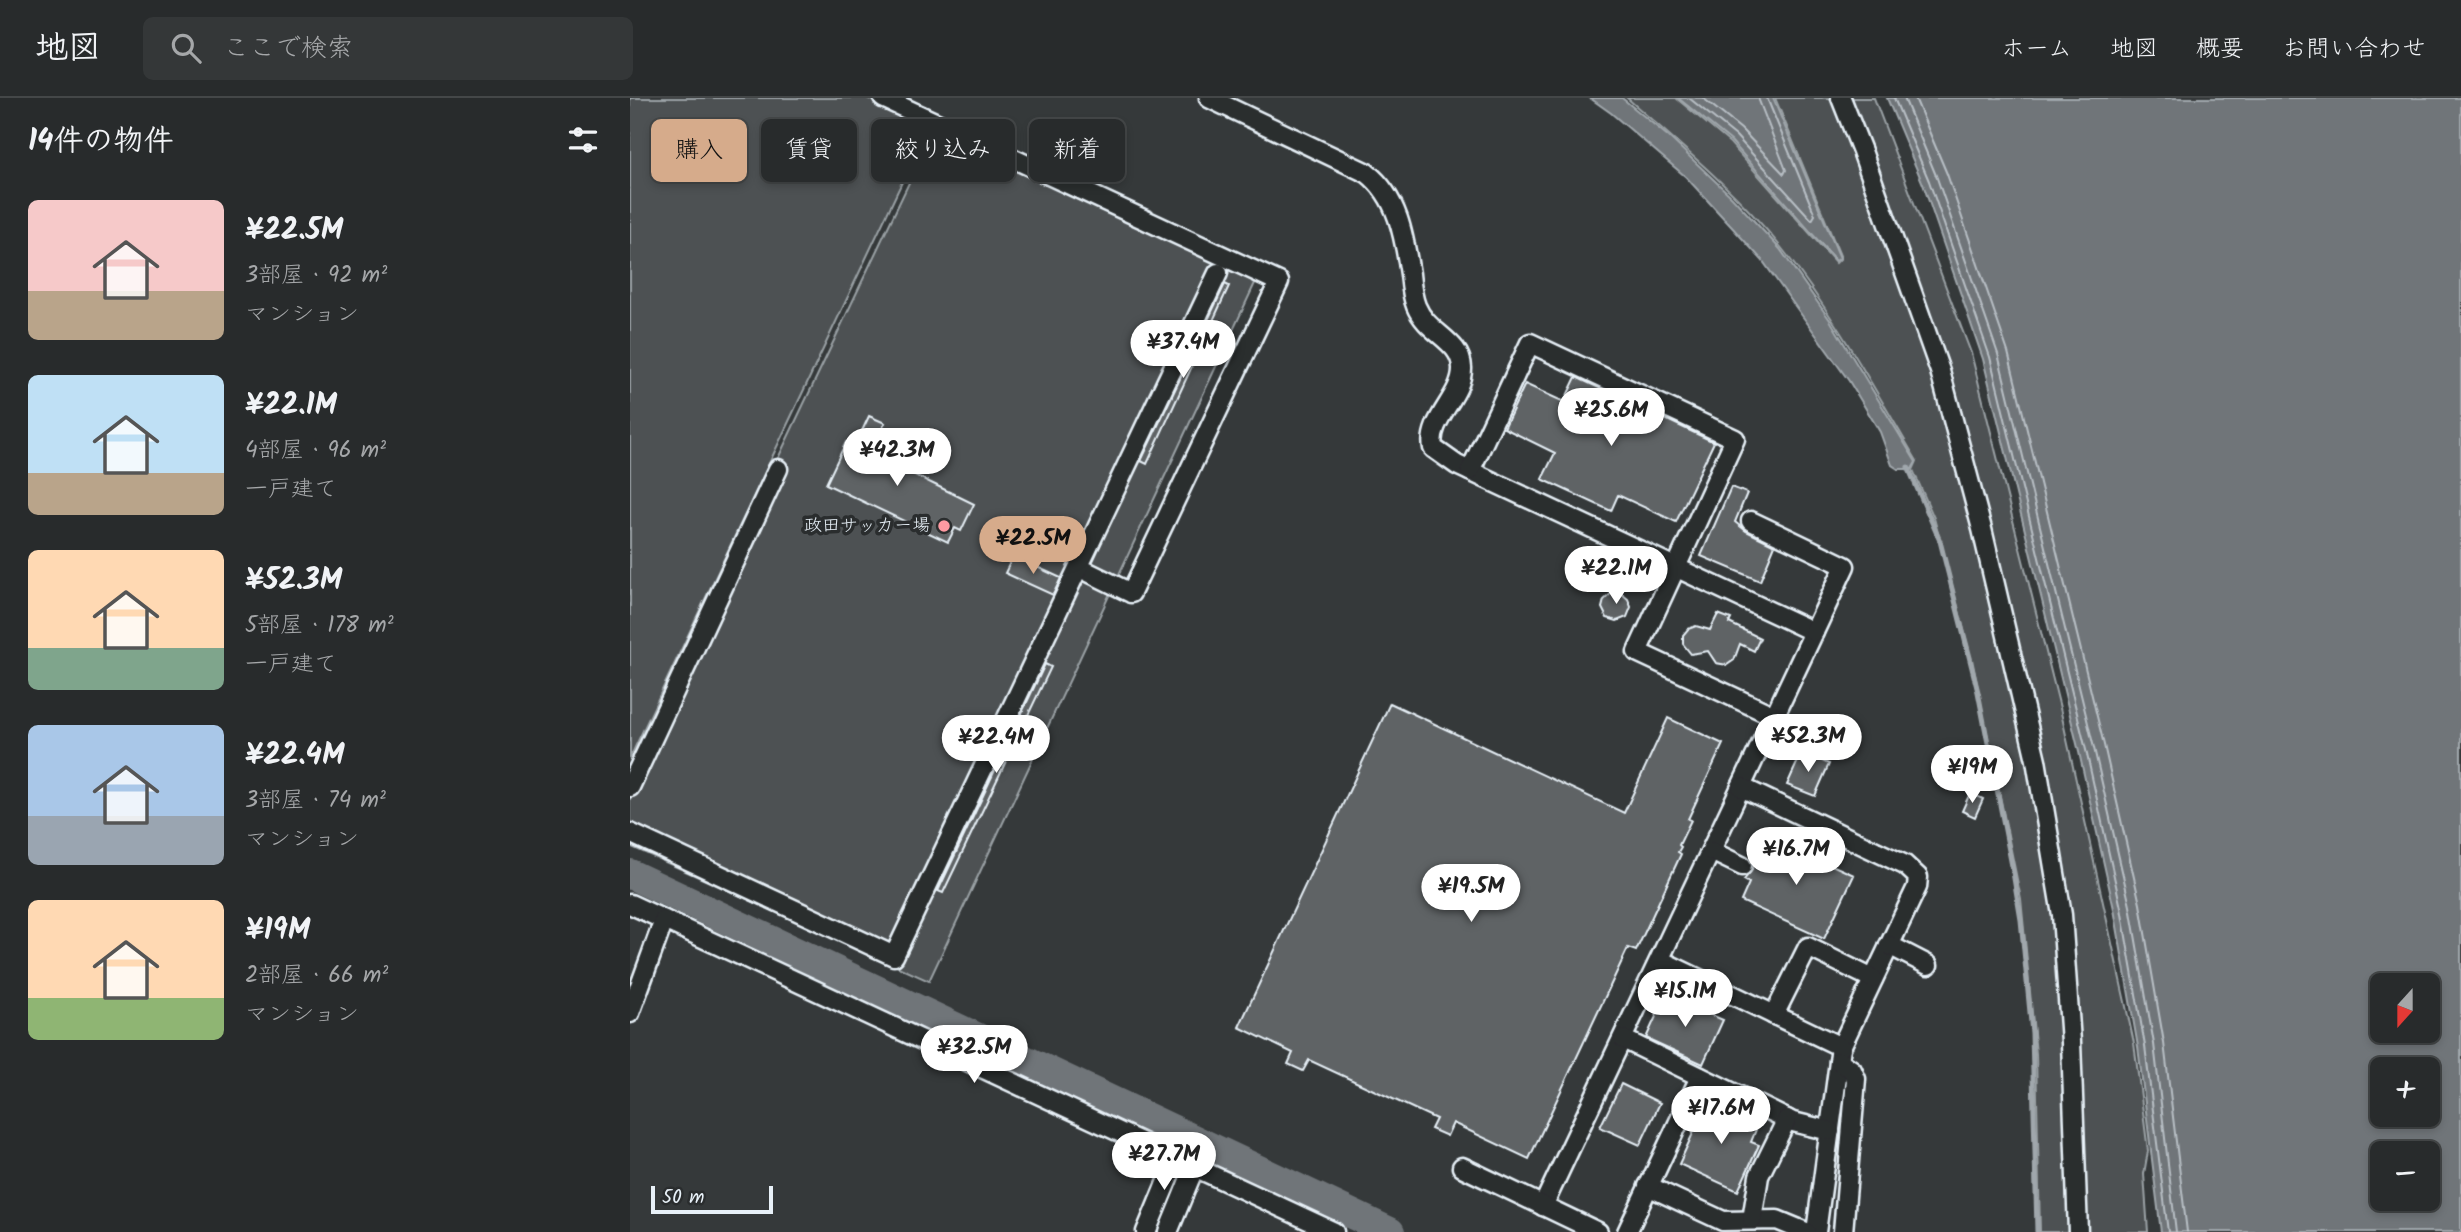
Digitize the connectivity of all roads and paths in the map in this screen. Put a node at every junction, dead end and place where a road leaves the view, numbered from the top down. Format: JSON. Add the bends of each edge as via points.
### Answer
{"nodes":[{"id":1,"x":883,"y":98,"type":"edge"},
{"id":2,"x":1209,"y":98,"type":"edge"},
{"id":3,"x":1841,"y":98,"type":"edge"},
{"id":4,"x":1218,"y":273,"type":"dead end"},
{"id":5,"x":778,"y":469,"type":"dead end"},
{"id":6,"x":1469,"y":471,"type":"junction"},
{"id":7,"x":1751,"y":521,"type":"dead end"},
{"id":8,"x":1676,"y":567,"type":"junction"},
{"id":9,"x":1080,"y":568,"type":"junction"},
{"id":10,"x":1814,"y":632,"type":"junction"},
{"id":11,"x":1774,"y":716,"type":"junction"},
{"id":12,"x":630,"y":787,"type":"edge"},
{"id":13,"x":1741,"y":787,"type":"junction"},
{"id":14,"x":630,"y":833,"type":"edge"},
{"id":15,"x":1711,"y":851,"type":"junction"},
{"id":16,"x":1742,"y":866,"type":"dead end"},
{"id":17,"x":630,"y":904,"type":"edge"},
{"id":18,"x":664,"y":920,"type":"junction"},
{"id":19,"x":1889,"y":945,"type":"junction"},
{"id":20,"x":1660,"y":960,"type":"junction"},
{"id":21,"x":1928,"y":965,"type":"dead end"},
{"id":22,"x":1873,"y":979,"type":"junction"},
{"id":23,"x":630,"y":1013,"type":"edge"},
{"id":24,"x":1774,"y":1015,"type":"junction"},
{"id":25,"x":1622,"y":1039,"type":"junction"},
{"id":26,"x":1840,"y":1054,"type":"junction"},
{"id":27,"x":1700,"y":1077,"type":"junction"},
{"id":28,"x":1787,"y":1119,"type":"junction"},
{"id":29,"x":1830,"y":1131,"type":"junction"},
{"id":30,"x":1177,"y":1157,"type":"junction"},
{"id":31,"x":1195,"y":1166,"type":"junction"},
{"id":32,"x":1462,"y":1167,"type":"dead end"},
{"id":33,"x":1648,"y":1186,"type":"junction"},
{"id":34,"x":1543,"y":1206,"type":"junction"},
{"id":35,"x":1752,"y":1220,"type":"junction"},
{"id":36,"x":1723,"y":1226,"type":"edge"},
{"id":37,"x":1146,"y":1232,"type":"edge"},
{"id":38,"x":1168,"y":1232,"type":"edge"},
{"id":39,"x":1334,"y":1232,"type":"edge"},
{"id":40,"x":1598,"y":1232,"type":"edge"},
{"id":41,"x":1627,"y":1232,"type":"edge"},
{"id":42,"x":1806,"y":1232,"type":"edge"},
{"id":43,"x":1816,"y":1232,"type":"edge"},
{"id":44,"x":1843,"y":1232,"type":"edge"},
{"id":45,"x":2078,"y":1232,"type":"edge"}],
"edges":[{"from":1,"to":9,"type":"street","via":[[1279,282],[1131,593]]},
{"from":2,"to":6,"type":"street","via":[[1367,173],[1390,197],[1420,316],[1427,327],[1451,342],[1462,368],[1434,433],[1433,448]]},
{"from":3,"to":45,"type":"street","via":[[1940,371],[2036,760],[2062,915]]},
{"from":4,"to":9,"type":"street"},
{"from":5,"to":12,"type":"street"},
{"from":6,"to":8,"type":"street"},
{"from":6,"to":8,"type":"street","via":[[1530,343],[1735,439]]},
{"from":7,"to":10,"type":"street","via":[[1845,566]]},
{"from":8,"to":10,"type":"street"},
{"from":8,"to":11,"type":"street","via":[[1637,652]]},
{"from":9,"to":14,"type":"street","via":[[894,957]]},
{"from":10,"to":11,"type":"street"},
{"from":11,"to":13,"type":"street"},
{"from":13,"to":15,"type":"street"},
{"from":13,"to":19,"type":"street","via":[[1913,870],[1917,887]]},
{"from":15,"to":16,"type":"street"},
{"from":15,"to":20,"type":"street"},
{"from":17,"to":18,"type":"street"},
{"from":18,"to":23,"type":"street"},
{"from":18,"to":30,"type":"street"},
{"from":19,"to":21,"type":"street"},
{"from":19,"to":22,"type":"street"},
{"from":20,"to":24,"type":"street"},
{"from":20,"to":25,"type":"street"},
{"from":22,"to":24,"type":"street","via":[[1808,947]]},
{"from":22,"to":26,"type":"street"},
{"from":24,"to":26,"type":"street"},
{"from":25,"to":27,"type":"street"},
{"from":25,"to":34,"type":"street"},
{"from":26,"to":29,"type":"street"},
{"from":26,"to":44,"type":"street","via":[[1856,1079]]},
{"from":27,"to":28,"type":"street"},
{"from":27,"to":33,"type":"street"},
{"from":28,"to":29,"type":"street"},
{"from":28,"to":35,"type":"street","via":[[1759,1176]]},
{"from":29,"to":43,"type":"street"},
{"from":30,"to":31,"type":"street"},
{"from":30,"to":37,"type":"street"},
{"from":31,"to":38,"type":"street"},
{"from":31,"to":39,"type":"street"},
{"from":32,"to":34,"type":"street"},
{"from":33,"to":36,"type":"street"},
{"from":33,"to":41,"type":"street"},
{"from":34,"to":40,"type":"street"},
{"from":35,"to":36,"type":"street"},
{"from":35,"to":42,"type":"street","via":[[1777,1220]]}]}
